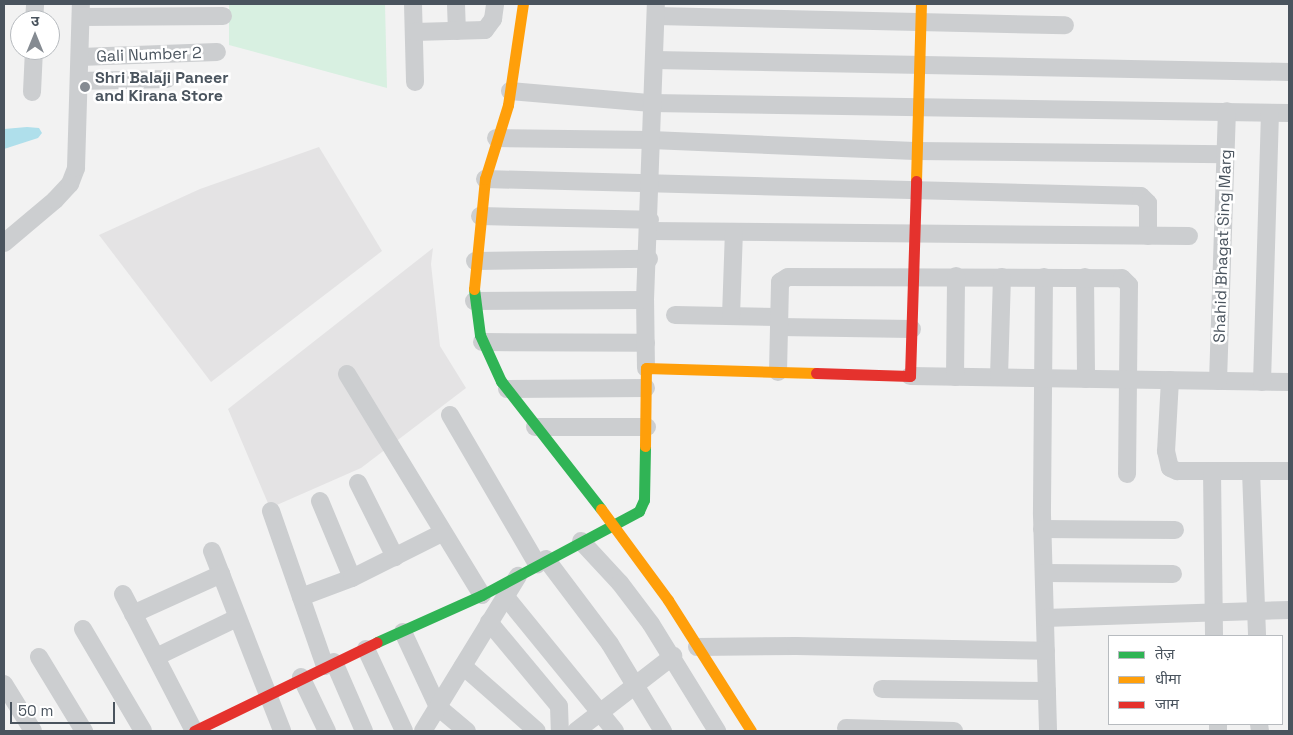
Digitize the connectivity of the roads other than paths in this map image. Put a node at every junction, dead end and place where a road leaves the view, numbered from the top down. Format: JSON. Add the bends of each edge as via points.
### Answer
{"nodes":[{"id":1,"x":413,"y":4,"type":"edge"},
{"id":2,"x":456,"y":4,"type":"edge"},
{"id":3,"x":495,"y":4,"type":"edge"},
{"id":4,"x":523,"y":4,"type":"edge"},
{"id":5,"x":921,"y":4,"type":"edge"},
{"id":6,"x":81,"y":10,"type":"edge"},
{"id":7,"x":656,"y":10,"type":"edge"},
{"id":8,"x":223,"y":16,"type":"dead end"},
{"id":9,"x":920,"y":24,"type":"junction"},
{"id":10,"x":1065,"y":25,"type":"dead end"},
{"id":11,"x":457,"y":31,"type":"junction"},
{"id":12,"x":414,"y":32,"type":"junction"},
{"id":13,"x":217,"y":52,"type":"dead end"},
{"id":14,"x":80,"y":57,"type":"junction"},
{"id":15,"x":34,"y":60,"type":"edge"},
{"id":16,"x":654,"y":60,"type":"junction"},
{"id":17,"x":918,"y":65,"type":"junction"},
{"id":18,"x":1289,"y":72,"type":"edge"},
{"id":19,"x":167,"y":79,"type":"dead end"},
{"id":20,"x":79,"y":81,"type":"junction"},
{"id":21,"x":415,"y":82,"type":"dead end"},
{"id":22,"x":510,"y":91,"type":"junction"},
{"id":23,"x":32,"y":92,"type":"dead end"},
{"id":24,"x":651,"y":103,"type":"junction"},
{"id":25,"x":916,"y":109,"type":"junction"},
{"id":26,"x":1227,"y":111,"type":"junction"},
{"id":27,"x":1270,"y":113,"type":"junction"},
{"id":28,"x":1289,"y":113,"type":"edge"},
{"id":29,"x":496,"y":138,"type":"junction"},
{"id":30,"x":651,"y":140,"type":"junction"},
{"id":31,"x":915,"y":151,"type":"junction"},
{"id":32,"x":1226,"y":154,"type":"junction"},
{"id":33,"x":485,"y":179,"type":"junction"},
{"id":34,"x":650,"y":186,"type":"junction"},
{"id":35,"x":914,"y":191,"type":"junction"},
{"id":36,"x":480,"y":216,"type":"junction"},
{"id":37,"x":650,"y":225,"type":"junction"},
{"id":38,"x":734,"y":232,"type":"junction"},
{"id":39,"x":914,"y":235,"type":"junction"},
{"id":40,"x":1148,"y":236,"type":"junction"},
{"id":41,"x":1188,"y":236,"type":"dead end"},
{"id":42,"x":4,"y":244,"type":"edge"},
{"id":43,"x":649,"y":260,"type":"junction"},
{"id":44,"x":475,"y":261,"type":"junction"},
{"id":45,"x":913,"y":276,"type":"junction"},
{"id":46,"x":956,"y":276,"type":"junction"},
{"id":47,"x":1002,"y":277,"type":"junction"},
{"id":48,"x":1044,"y":277,"type":"junction"},
{"id":49,"x":1085,"y":277,"type":"junction"},
{"id":50,"x":645,"y":300,"type":"junction"},
{"id":51,"x":474,"y":301,"type":"junction"},
{"id":52,"x":675,"y":315,"type":"dead end"},
{"id":53,"x":732,"y":316,"type":"junction"},
{"id":54,"x":779,"y":322,"type":"junction"},
{"id":55,"x":912,"y":329,"type":"junction"},
{"id":56,"x":482,"y":342,"type":"junction"},
{"id":57,"x":646,"y":343,"type":"junction"},
{"id":58,"x":646,"y":368,"type":"junction"},
{"id":59,"x":778,"y":372,"type":"junction"},
{"id":60,"x":347,"y":374,"type":"dead end"},
{"id":61,"x":910,"y":376,"type":"junction"},
{"id":62,"x":955,"y":377,"type":"junction"},
{"id":63,"x":999,"y":377,"type":"junction"},
{"id":64,"x":1043,"y":378,"type":"junction"},
{"id":65,"x":1086,"y":380,"type":"junction"},
{"id":66,"x":1170,"y":380,"type":"junction"},
{"id":67,"x":1129,"y":381,"type":"junction"},
{"id":68,"x":1218,"y":381,"type":"junction"},
{"id":69,"x":1262,"y":382,"type":"junction"},
{"id":70,"x":1289,"y":382,"type":"edge"},
{"id":71,"x":646,"y":388,"type":"junction"},
{"id":72,"x":507,"y":389,"type":"junction"},
{"id":73,"x":450,"y":415,"type":"dead end"},
{"id":74,"x":535,"y":427,"type":"junction"},
{"id":75,"x":647,"y":427,"type":"junction"},
{"id":76,"x":1212,"y":471,"type":"junction"},
{"id":77,"x":1251,"y":471,"type":"junction"},
{"id":78,"x":1289,"y":471,"type":"edge"},
{"id":79,"x":1127,"y":474,"type":"dead end"},
{"id":80,"x":358,"y":482,"type":"dead end"},
{"id":81,"x":320,"y":501,"type":"dead end"},
{"id":82,"x":271,"y":510,"type":"dead end"},
{"id":83,"x":608,"y":525,"type":"junction"},
{"id":84,"x":1042,"y":529,"type":"junction"},
{"id":85,"x":1176,"y":530,"type":"dead end"},
{"id":86,"x":442,"y":533,"type":"junction"},
{"id":87,"x":586,"y":538,"type":"junction"},
{"id":88,"x":212,"y":551,"type":"dead end"},
{"id":89,"x":395,"y":557,"type":"junction"},
{"id":90,"x":541,"y":562,"type":"junction"},
{"id":91,"x":1044,"y":573,"type":"junction"},
{"id":92,"x":221,"y":574,"type":"junction"},
{"id":93,"x":1173,"y":574,"type":"dead end"},
{"id":94,"x":519,"y":575,"type":"junction"},
{"id":95,"x":352,"y":578,"type":"junction"},
{"id":96,"x":123,"y":594,"type":"dead end"},
{"id":97,"x":482,"y":595,"type":"junction"},
{"id":98,"x":505,"y":596,"type":"junction"},
{"id":99,"x":301,"y":597,"type":"junction"},
{"id":100,"x":1289,"y":610,"type":"edge"},
{"id":101,"x":1256,"y":612,"type":"junction"},
{"id":102,"x":133,"y":614,"type":"junction"},
{"id":103,"x":1213,"y":614,"type":"junction"},
{"id":104,"x":237,"y":618,"type":"junction"},
{"id":105,"x":1045,"y":618,"type":"junction"},
{"id":106,"x":489,"y":622,"type":"junction"},
{"id":107,"x":83,"y":629,"type":"dead end"},
{"id":108,"x":403,"y":632,"type":"junction"},
{"id":109,"x":1214,"y":635,"type":"edge"},
{"id":110,"x":1257,"y":635,"type":"edge"},
{"id":111,"x":697,"y":647,"type":"junction"},
{"id":112,"x":366,"y":649,"type":"junction"},
{"id":113,"x":1046,"y":651,"type":"junction"},
{"id":114,"x":673,"y":656,"type":"junction"},
{"id":115,"x":39,"y":657,"type":"dead end"},
{"id":116,"x":156,"y":657,"type":"junction"},
{"id":117,"x":329,"y":664,"type":"junction"},
{"id":118,"x":463,"y":666,"type":"junction"},
{"id":119,"x":301,"y":677,"type":"junction"},
{"id":120,"x":4,"y":684,"type":"edge"},
{"id":121,"x":635,"y":684,"type":"junction"},
{"id":122,"x":882,"y":689,"type":"dead end"},
{"id":123,"x":1047,"y":690,"type":"junction"},
{"id":124,"x":266,"y":695,"type":"junction"},
{"id":125,"x":438,"y":707,"type":"junction"},
{"id":126,"x":600,"y":712,"type":"junction"},
{"id":127,"x":846,"y":728,"type":"dead end"},
{"id":128,"x":33,"y":731,"type":"edge"},
{"id":129,"x":84,"y":731,"type":"edge"},
{"id":130,"x":143,"y":731,"type":"edge"},
{"id":131,"x":194,"y":731,"type":"edge"},
{"id":132,"x":282,"y":731,"type":"edge"},
{"id":133,"x":327,"y":731,"type":"edge"},
{"id":134,"x":364,"y":731,"type":"edge"},
{"id":135,"x":404,"y":731,"type":"edge"},
{"id":136,"x":423,"y":731,"type":"edge"},
{"id":137,"x":466,"y":731,"type":"edge"},
{"id":138,"x":537,"y":731,"type":"edge"},
{"id":139,"x":560,"y":731,"type":"edge"},
{"id":140,"x":576,"y":731,"type":"edge"},
{"id":141,"x":615,"y":731,"type":"edge"},
{"id":142,"x":663,"y":731,"type":"edge"},
{"id":143,"x":718,"y":731,"type":"edge"},
{"id":144,"x":751,"y":731,"type":"edge"},
{"id":145,"x":954,"y":731,"type":"edge"},
{"id":146,"x":1048,"y":731,"type":"edge"}],
"edges":[{"from":1,"to":12,"type":"street"},
{"from":2,"to":11,"type":"street"},
{"from":3,"to":11,"type":"street","via":[[493,19],[485,30]]},
{"from":4,"to":22,"type":"street"},
{"from":5,"to":9,"type":"street"},
{"from":6,"to":8,"type":"street"},
{"from":6,"to":14,"type":"street"},
{"from":7,"to":9,"type":"street"},
{"from":7,"to":16,"type":"street"},
{"from":9,"to":10,"type":"street"},
{"from":9,"to":17,"type":"street"},
{"from":11,"to":12,"type":"street"},
{"from":12,"to":21,"type":"street"},
{"from":13,"to":14,"type":"street","name":"Gali Number 2"},
{"from":14,"to":20,"type":"street"},
{"from":15,"to":23,"type":"street"},
{"from":16,"to":17,"type":"street"},
{"from":16,"to":24,"type":"street"},
{"from":17,"to":18,"type":"street"},
{"from":17,"to":25,"type":"street"},
{"from":19,"to":20,"type":"street"},
{"from":20,"to":42,"type":"street","via":[[76,168],[70,184]]},
{"from":22,"to":24,"type":"street"},
{"from":22,"to":29,"type":"street"},
{"from":24,"to":25,"type":"street"},
{"from":24,"to":30,"type":"street"},
{"from":25,"to":26,"type":"street"},
{"from":25,"to":31,"type":"street"},
{"from":26,"to":27,"type":"street"},
{"from":26,"to":32,"type":"street","name":"Shahid Bhagat Sing Marg"},
{"from":27,"to":28,"type":"street"},
{"from":27,"to":69,"type":"street"},
{"from":29,"to":30,"type":"street"},
{"from":29,"to":33,"type":"street"},
{"from":30,"to":31,"type":"street"},
{"from":30,"to":34,"type":"street"},
{"from":31,"to":32,"type":"street"},
{"from":31,"to":35,"type":"street"},
{"from":32,"to":68,"type":"street","name":"Shahid Bhagat Sing Marg"},
{"from":33,"to":34,"type":"street"},
{"from":33,"to":36,"type":"street"},
{"from":34,"to":35,"type":"street"},
{"from":34,"to":37,"type":"street"},
{"from":35,"to":39,"type":"street"},
{"from":35,"to":40,"type":"street","via":[[1141,196],[1148,203]]},
{"from":36,"to":37,"type":"street"},
{"from":36,"to":44,"type":"street"},
{"from":37,"to":38,"type":"street"},
{"from":37,"to":43,"type":"street"},
{"from":38,"to":39,"type":"street"},
{"from":38,"to":53,"type":"street"},
{"from":39,"to":40,"type":"street"},
{"from":39,"to":45,"type":"street"},
{"from":40,"to":41,"type":"street"},
{"from":43,"to":44,"type":"street"},
{"from":43,"to":50,"type":"street"},
{"from":44,"to":51,"type":"street"},
{"from":45,"to":46,"type":"street"},
{"from":45,"to":54,"type":"street","via":[[788,277],[780,282]]},
{"from":45,"to":55,"type":"street"},
{"from":46,"to":47,"type":"street"},
{"from":46,"to":62,"type":"street"},
{"from":47,"to":48,"type":"street"},
{"from":47,"to":63,"type":"street"},
{"from":48,"to":49,"type":"street"},
{"from":48,"to":64,"type":"street"},
{"from":49,"to":65,"type":"street"},
{"from":49,"to":67,"type":"street","via":[[1122,278],[1129,285]]},
{"from":50,"to":51,"type":"street"},
{"from":50,"to":57,"type":"street"},
{"from":51,"to":56,"type":"street"},
{"from":52,"to":53,"type":"street"},
{"from":53,"to":54,"type":"street"},
{"from":54,"to":55,"type":"street"},
{"from":54,"to":59,"type":"street"},
{"from":55,"to":61,"type":"street"},
{"from":56,"to":57,"type":"street"},
{"from":56,"to":72,"type":"street"},
{"from":57,"to":58,"type":"street"},
{"from":58,"to":59,"type":"street"},
{"from":58,"to":71,"type":"street"},
{"from":59,"to":61,"type":"street"},
{"from":60,"to":86,"type":"street"},
{"from":61,"to":62,"type":"street"},
{"from":62,"to":63,"type":"street"},
{"from":63,"to":64,"type":"street"},
{"from":64,"to":65,"type":"street"},
{"from":64,"to":84,"type":"street"},
{"from":65,"to":67,"type":"street"},
{"from":66,"to":67,"type":"street"},
{"from":66,"to":68,"type":"street"},
{"from":66,"to":76,"type":"street","via":[[1166,462],[1178,471]]},
{"from":67,"to":79,"type":"street"},
{"from":68,"to":69,"type":"street"},
{"from":69,"to":70,"type":"street"},
{"from":71,"to":72,"type":"street"},
{"from":71,"to":75,"type":"street"},
{"from":72,"to":74,"type":"street"},
{"from":73,"to":90,"type":"street"},
{"from":74,"to":75,"type":"street"},
{"from":74,"to":83,"type":"street"},
{"from":75,"to":83,"type":"street","via":[[644,500],[639,511]]},
{"from":76,"to":77,"type":"street"},
{"from":76,"to":103,"type":"street"},
{"from":77,"to":78,"type":"street"},
{"from":77,"to":101,"type":"street"},
{"from":80,"to":89,"type":"street"},
{"from":81,"to":95,"type":"street"},
{"from":82,"to":99,"type":"street"},
{"from":83,"to":87,"type":"street"},
{"from":83,"to":111,"type":"street"},
{"from":84,"to":85,"type":"street"},
{"from":84,"to":91,"type":"street"},
{"from":86,"to":89,"type":"street"},
{"from":86,"to":97,"type":"street"},
{"from":87,"to":90,"type":"street"},
{"from":87,"to":114,"type":"street"},
{"from":88,"to":92,"type":"street"},
{"from":89,"to":95,"type":"street"},
{"from":90,"to":94,"type":"street"},
{"from":90,"to":121,"type":"street"},
{"from":91,"to":93,"type":"street"},
{"from":91,"to":105,"type":"street"},
{"from":92,"to":102,"type":"street"},
{"from":92,"to":104,"type":"street"},
{"from":94,"to":97,"type":"street"},
{"from":94,"to":98,"type":"street"},
{"from":95,"to":99,"type":"street"},
{"from":96,"to":102,"type":"street"},
{"from":97,"to":108,"type":"street"},
{"from":98,"to":106,"type":"street"},
{"from":98,"to":126,"type":"street"},
{"from":99,"to":117,"type":"street"},
{"from":100,"to":101,"type":"street"},
{"from":101,"to":103,"type":"street"},
{"from":101,"to":110,"type":"street"},
{"from":102,"to":116,"type":"street"},
{"from":103,"to":105,"type":"street"},
{"from":103,"to":109,"type":"street"},
{"from":104,"to":116,"type":"street"},
{"from":104,"to":124,"type":"street"},
{"from":105,"to":113,"type":"street"},
{"from":106,"to":118,"type":"street"},
{"from":106,"to":139,"type":"street","via":[[559,706]]},
{"from":107,"to":130,"type":"street"},
{"from":108,"to":112,"type":"street"},
{"from":108,"to":125,"type":"street"},
{"from":111,"to":113,"type":"street"},
{"from":111,"to":144,"type":"street"},
{"from":112,"to":117,"type":"street"},
{"from":112,"to":135,"type":"street"},
{"from":113,"to":123,"type":"street"},
{"from":114,"to":121,"type":"street"},
{"from":114,"to":143,"type":"street"},
{"from":115,"to":129,"type":"street"},
{"from":116,"to":131,"type":"street"},
{"from":117,"to":119,"type":"street"},
{"from":117,"to":134,"type":"street"},
{"from":118,"to":125,"type":"street"},
{"from":118,"to":138,"type":"street"},
{"from":119,"to":124,"type":"street"},
{"from":119,"to":133,"type":"street"},
{"from":120,"to":128,"type":"street"},
{"from":121,"to":126,"type":"street"},
{"from":121,"to":142,"type":"street"},
{"from":122,"to":123,"type":"street"},
{"from":123,"to":146,"type":"street"},
{"from":124,"to":131,"type":"street"},
{"from":124,"to":132,"type":"street"},
{"from":125,"to":136,"type":"street"},
{"from":125,"to":137,"type":"street"},
{"from":126,"to":140,"type":"street"},
{"from":126,"to":141,"type":"street"},
{"from":127,"to":145,"type":"street"}]}
